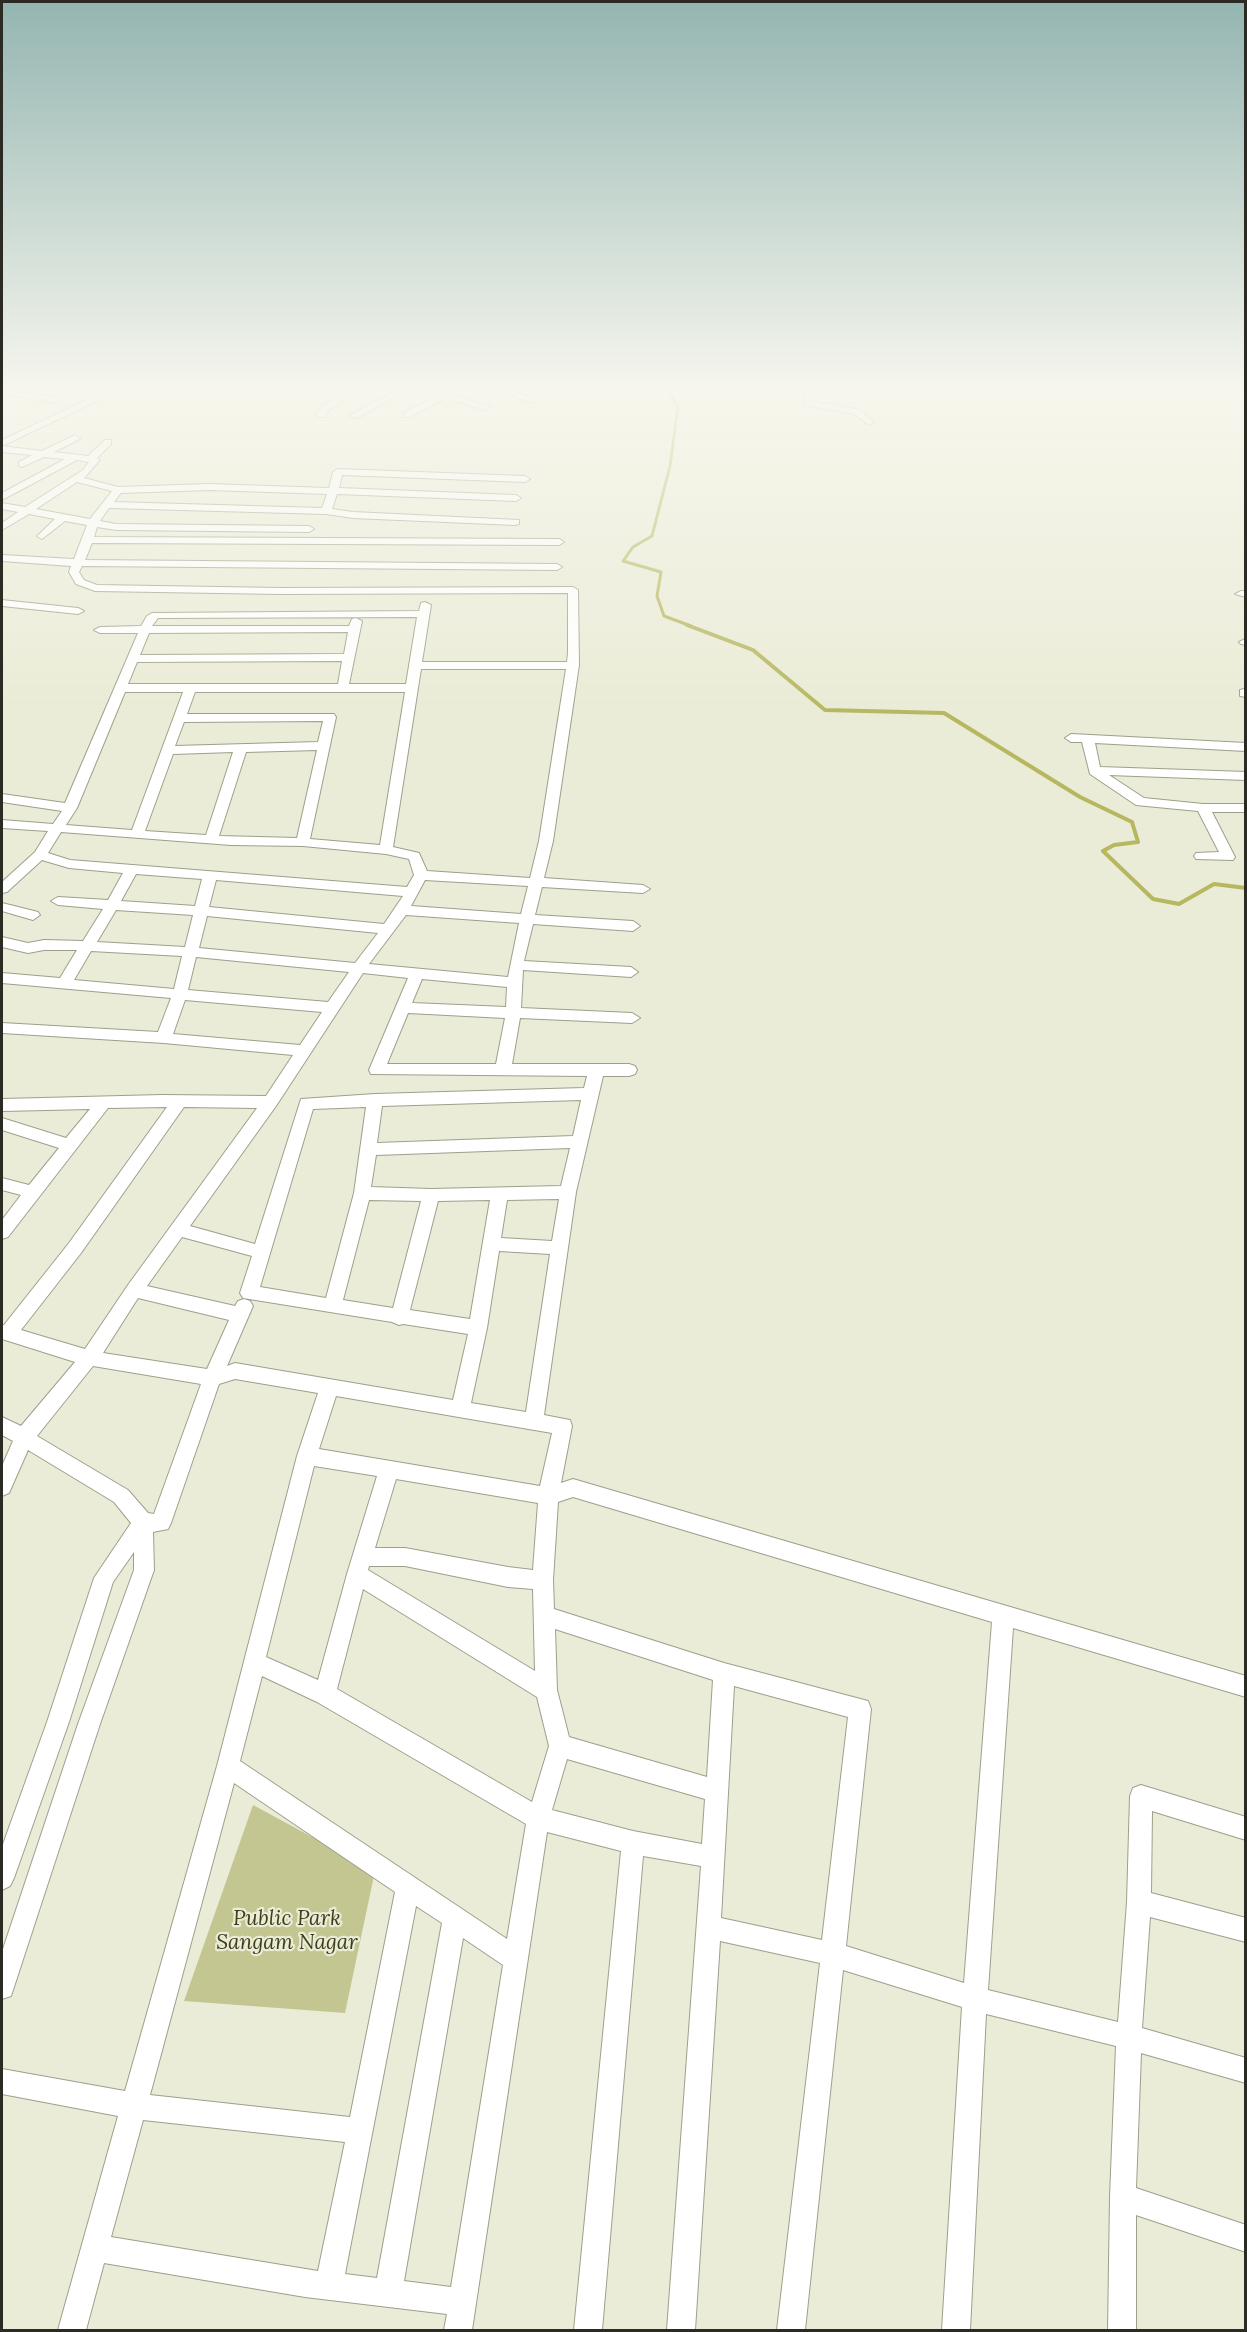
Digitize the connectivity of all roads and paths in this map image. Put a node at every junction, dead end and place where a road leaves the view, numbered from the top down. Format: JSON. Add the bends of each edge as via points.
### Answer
{"nodes":[{"id":1,"x":47,"y":498,"type":"edge"},
{"id":2,"x":113,"y":498,"type":"edge"},
{"id":3,"x":331,"y":498,"type":"edge"},
{"id":4,"x":511,"y":498,"type":"edge"},
{"id":5,"x":516,"y":498,"type":"dead end"},
{"id":6,"x":108,"y":505,"type":"junction"},
{"id":7,"x":2,"y":506,"type":"edge"},
{"id":8,"x":326,"y":511,"type":"junction"},
{"id":9,"x":26,"y":512,"type":"junction"},
{"id":10,"x":62,"y":518,"type":"junction"},
{"id":11,"x":515,"y":522,"type":"dead end"},
{"id":12,"x":92,"y":524,"type":"junction"},
{"id":13,"x":2,"y":527,"type":"edge"},
{"id":14,"x":255,"y":529,"type":"junction"},
{"id":15,"x":318,"y":529,"type":"dead end"},
{"id":16,"x":42,"y":536,"type":"dead end"},
{"id":17,"x":88,"y":540,"type":"junction"},
{"id":18,"x":559,"y":542,"type":"dead end"},
{"id":19,"x":2,"y":558,"type":"edge"},
{"id":20,"x":77,"y":565,"type":"junction"},
{"id":21,"x":244,"y":565,"type":"junction"},
{"id":22,"x":400,"y":566,"type":"junction"},
{"id":23,"x":557,"y":567,"type":"dead end"},
{"id":24,"x":428,"y":591,"type":"junction"},
{"id":25,"x":2,"y":603,"type":"edge"},
{"id":26,"x":78,"y":611,"type":"dead end"},
{"id":27,"x":358,"y":614,"type":"junction"},
{"id":28,"x":423,"y":614,"type":"junction"},
{"id":29,"x":354,"y":629,"type":"junction"},
{"id":30,"x":100,"y":630,"type":"dead end"},
{"id":31,"x":145,"y":630,"type":"junction"},
{"id":32,"x":350,"y":657,"type":"junction"},
{"id":33,"x":134,"y":659,"type":"junction"},
{"id":34,"x":573,"y":665,"type":"junction"},
{"id":35,"x":415,"y":666,"type":"junction"},
{"id":36,"x":343,"y":687,"type":"junction"},
{"id":37,"x":123,"y":688,"type":"junction"},
{"id":38,"x":190,"y":688,"type":"junction"},
{"id":39,"x":411,"y":688,"type":"junction"},
{"id":40,"x":180,"y":718,"type":"junction"},
{"id":41,"x":1071,"y":738,"type":"dead end"},
{"id":42,"x":1088,"y":739,"type":"junction"},
{"id":43,"x":324,"y":746,"type":"junction"},
{"id":44,"x":1245,"y":747,"type":"edge"},
{"id":45,"x":168,"y":750,"type":"junction"},
{"id":46,"x":240,"y":750,"type":"junction"},
{"id":47,"x":1094,"y":771,"type":"junction"},
{"id":48,"x":1245,"y":777,"type":"edge"},
{"id":49,"x":2,"y":798,"type":"edge"},
{"id":50,"x":70,"y":808,"type":"junction"},
{"id":51,"x":1203,"y":808,"type":"junction"},
{"id":52,"x":1245,"y":808,"type":"edge"},
{"id":53,"x":2,"y":824,"type":"edge"},
{"id":54,"x":55,"y":830,"type":"junction"},
{"id":55,"x":137,"y":834,"type":"junction"},
{"id":56,"x":211,"y":839,"type":"junction"},
{"id":57,"x":303,"y":842,"type":"junction"},
{"id":58,"x":386,"y":850,"type":"junction"},
{"id":59,"x":40,"y":855,"type":"junction"},
{"id":60,"x":1201,"y":856,"type":"dead end"},
{"id":61,"x":132,"y":868,"type":"junction"},
{"id":62,"x":8,"y":875,"type":"edge"},
{"id":63,"x":210,"y":875,"type":"junction"},
{"id":64,"x":421,"y":875,"type":"junction"},
{"id":65,"x":534,"y":883,"type":"junction"},
{"id":66,"x":2,"y":889,"type":"edge"},
{"id":67,"x":643,"y":889,"type":"dead end"},
{"id":68,"x":411,"y":892,"type":"junction"},
{"id":69,"x":58,"y":901,"type":"dead end"},
{"id":70,"x":112,"y":905,"type":"junction"},
{"id":71,"x":2,"y":907,"type":"edge"},
{"id":72,"x":402,"y":910,"type":"junction"},
{"id":73,"x":200,"y":911,"type":"junction"},
{"id":74,"x":33,"y":915,"type":"dead end"},
{"id":75,"x":528,"y":920,"type":"junction"},
{"id":76,"x":633,"y":926,"type":"dead end"},
{"id":77,"x":388,"y":929,"type":"junction"},
{"id":78,"x":2,"y":942,"type":"edge"},
{"id":79,"x":87,"y":946,"type":"junction"},
{"id":80,"x":191,"y":952,"type":"junction"},
{"id":81,"x":516,"y":965,"type":"junction"},
{"id":82,"x":358,"y":969,"type":"junction"},
{"id":83,"x":631,"y":972,"type":"dead end"},
{"id":84,"x":417,"y":974,"type":"junction"},
{"id":85,"x":2,"y":978,"type":"edge"},
{"id":86,"x":516,"y":983,"type":"junction"},
{"id":87,"x":63,"y":985,"type":"junction"},
{"id":88,"x":180,"y":994,"type":"junction"},
{"id":89,"x":333,"y":1008,"type":"junction"},
{"id":90,"x":403,"y":1008,"type":"junction"},
{"id":91,"x":513,"y":1014,"type":"junction"},
{"id":92,"x":632,"y":1018,"type":"dead end"},
{"id":93,"x":2,"y":1028,"type":"edge"},
{"id":94,"x":165,"y":1038,"type":"junction"},
{"id":95,"x":304,"y":1051,"type":"junction"},
{"id":96,"x":503,"y":1070,"type":"junction"},
{"id":97,"x":596,"y":1070,"type":"junction"},
{"id":98,"x":629,"y":1070,"type":"dead end"},
{"id":99,"x":590,"y":1094,"type":"junction"},
{"id":100,"x":375,"y":1100,"type":"junction"},
{"id":101,"x":180,"y":1101,"type":"junction"},
{"id":102,"x":270,"y":1102,"type":"junction"},
{"id":103,"x":103,"y":1103,"type":"junction"},
{"id":104,"x":2,"y":1105,"type":"edge"},
{"id":105,"x":2,"y":1124,"type":"edge"},
{"id":106,"x":580,"y":1142,"type":"junction"},
{"id":107,"x":68,"y":1145,"type":"junction"},
{"id":108,"x":368,"y":1149,"type":"junction"},
{"id":109,"x":2,"y":1184,"type":"edge"},
{"id":110,"x":32,"y":1192,"type":"junction"},
{"id":111,"x":568,"y":1192,"type":"junction"},
{"id":112,"x":362,"y":1193,"type":"junction"},
{"id":113,"x":499,"y":1194,"type":"junction"},
{"id":114,"x":431,"y":1195,"type":"junction"},
{"id":115,"x":178,"y":1229,"type":"junction"},
{"id":116,"x":2,"y":1232,"type":"edge"},
{"id":117,"x":491,"y":1244,"type":"junction"},
{"id":118,"x":559,"y":1248,"type":"junction"},
{"id":119,"x":261,"y":1252,"type":"junction"},
{"id":120,"x":134,"y":1290,"type":"junction"},
{"id":121,"x":249,"y":1293,"type":"junction"},
{"id":122,"x":333,"y":1305,"type":"junction"},
{"id":123,"x":240,"y":1315,"type":"junction"},
{"id":124,"x":399,"y":1318,"type":"junction"},
{"id":125,"x":478,"y":1328,"type":"junction"},
{"id":126,"x":4,"y":1333,"type":"edge"},
{"id":127,"x":89,"y":1358,"type":"junction"},
{"id":128,"x":212,"y":1378,"type":"junction"},
{"id":129,"x":329,"y":1388,"type":"junction"},
{"id":130,"x":460,"y":1409,"type":"junction"},
{"id":131,"x":534,"y":1422,"type":"junction"},
{"id":132,"x":2,"y":1425,"type":"edge"},
{"id":133,"x":24,"y":1437,"type":"junction"},
{"id":134,"x":307,"y":1456,"type":"junction"},
{"id":135,"x":389,"y":1469,"type":"junction"},
{"id":136,"x":2,"y":1487,"type":"edge"},
{"id":137,"x":548,"y":1496,"type":"junction"},
{"id":138,"x":143,"y":1522,"type":"junction"},
{"id":139,"x":360,"y":1565,"type":"junction"},
{"id":140,"x":543,"y":1580,"type":"junction"},
{"id":141,"x":545,"y":1616,"type":"junction"},
{"id":142,"x":1003,"y":1617,"type":"junction"},
{"id":143,"x":254,"y":1662,"type":"junction"},
{"id":144,"x":724,"y":1673,"type":"junction"},
{"id":145,"x":1245,"y":1687,"type":"edge"},
{"id":146,"x":546,"y":1690,"type":"junction"},
{"id":147,"x":325,"y":1694,"type":"junction"},
{"id":148,"x":560,"y":1746,"type":"junction"},
{"id":149,"x":228,"y":1766,"type":"junction"},
{"id":150,"x":717,"y":1791,"type":"junction"},
{"id":151,"x":538,"y":1818,"type":"junction"},
{"id":152,"x":1245,"y":1829,"type":"edge"},
{"id":153,"x":633,"y":1843,"type":"junction"},
{"id":154,"x":713,"y":1857,"type":"junction"},
{"id":155,"x":2,"y":1878,"type":"edge"},
{"id":156,"x":408,"y":1887,"type":"junction"},
{"id":157,"x":1139,"y":1902,"type":"junction"},
{"id":158,"x":455,"y":1918,"type":"junction"},
{"id":159,"x":709,"y":1927,"type":"junction"},
{"id":160,"x":1245,"y":1930,"type":"edge"},
{"id":161,"x":832,"y":1954,"type":"junction"},
{"id":162,"x":516,"y":1959,"type":"junction"},
{"id":163,"x":2,"y":1987,"type":"edge"},
{"id":164,"x":975,"y":1998,"type":"junction"},
{"id":165,"x":1129,"y":2037,"type":"junction"},
{"id":166,"x":1245,"y":2071,"type":"edge"},
{"id":167,"x":2,"y":2081,"type":"edge"},
{"id":168,"x":135,"y":2106,"type":"junction"},
{"id":169,"x":360,"y":2131,"type":"junction"},
{"id":170,"x":1123,"y":2197,"type":"junction"},
{"id":171,"x":1245,"y":2239,"type":"edge"},
{"id":172,"x":96,"y":2248,"type":"junction"},
{"id":173,"x":329,"y":2286,"type":"junction"},
{"id":174,"x":388,"y":2293,"type":"junction"},
{"id":175,"x":464,"y":2302,"type":"junction"},
{"id":176,"x":72,"y":2331,"type":"edge"},
{"id":177,"x":458,"y":2331,"type":"edge"},
{"id":178,"x":588,"y":2331,"type":"edge"},
{"id":179,"x":681,"y":2331,"type":"edge"},
{"id":180,"x":791,"y":2331,"type":"edge"},
{"id":181,"x":956,"y":2331,"type":"edge"},
{"id":182,"x":1122,"y":2331,"type":"edge"}],
"edges":[{"from":1,"to":9,"type":"street"},
{"from":2,"to":6,"type":"street"},
{"from":3,"to":8,"type":"street"},
{"from":4,"to":5,"type":"street"},
{"from":6,"to":8,"type":"street"},
{"from":6,"to":12,"type":"street"},
{"from":7,"to":9,"type":"street"},
{"from":8,"to":11,"type":"street"},
{"from":9,"to":10,"type":"street"},
{"from":9,"to":13,"type":"street"},
{"from":10,"to":12,"type":"street"},
{"from":10,"to":16,"type":"street"},
{"from":12,"to":14,"type":"street"},
{"from":12,"to":17,"type":"street"},
{"from":14,"to":15,"type":"street"},
{"from":14,"to":21,"type":"street"},
{"from":17,"to":20,"type":"street"},
{"from":17,"to":21,"type":"street"},
{"from":18,"to":22,"type":"street"},
{"from":19,"to":20,"type":"street"},
{"from":20,"to":21,"type":"street"},
{"from":20,"to":21,"type":"street","via":[[74,572],[80,582],[95,588]]},
{"from":21,"to":22,"type":"street"},
{"from":21,"to":22,"type":"street"},
{"from":21,"to":22,"type":"street"},
{"from":22,"to":23,"type":"street"},
{"from":22,"to":24,"type":"street"},
{"from":24,"to":28,"type":"street"},
{"from":24,"to":34,"type":"street","via":[[573,591]]},
{"from":25,"to":26,"type":"street"},
{"from":27,"to":28,"type":"street"},
{"from":27,"to":29,"type":"street"},
{"from":27,"to":31,"type":"street","via":[[163,614],[151,618]]},
{"from":28,"to":35,"type":"street"},
{"from":29,"to":31,"type":"street"},
{"from":29,"to":32,"type":"street"},
{"from":30,"to":31,"type":"street"},
{"from":31,"to":33,"type":"street"},
{"from":32,"to":33,"type":"street"},
{"from":32,"to":36,"type":"street"},
{"from":33,"to":37,"type":"street"},
{"from":34,"to":35,"type":"street"},
{"from":34,"to":65,"type":"street","via":[[546,841]]},
{"from":35,"to":39,"type":"street"},
{"from":36,"to":38,"type":"street"},
{"from":36,"to":39,"type":"street"},
{"from":37,"to":38,"type":"street"},
{"from":37,"to":50,"type":"street"},
{"from":38,"to":40,"type":"street"},
{"from":39,"to":58,"type":"street"},
{"from":40,"to":43,"type":"street","via":[[330,717]]},
{"from":40,"to":45,"type":"street"},
{"from":41,"to":42,"type":"street"},
{"from":42,"to":44,"type":"street"},
{"from":42,"to":47,"type":"street"},
{"from":43,"to":46,"type":"street"},
{"from":43,"to":57,"type":"street"},
{"from":45,"to":46,"type":"street"},
{"from":45,"to":55,"type":"street"},
{"from":46,"to":56,"type":"street"},
{"from":47,"to":48,"type":"street"},
{"from":47,"to":51,"type":"street","via":[[1141,802]]},
{"from":49,"to":50,"type":"street"},
{"from":50,"to":54,"type":"street"},
{"from":51,"to":52,"type":"street"},
{"from":51,"to":60,"type":"street","via":[[1228,857]]},
{"from":53,"to":54,"type":"street"},
{"from":54,"to":55,"type":"street"},
{"from":54,"to":59,"type":"street"},
{"from":55,"to":56,"type":"street"},
{"from":56,"to":57,"type":"street"},
{"from":57,"to":58,"type":"street"},
{"from":58,"to":64,"type":"street","via":[[414,856]]},
{"from":59,"to":61,"type":"street","via":[[69,864]]},
{"from":59,"to":62,"type":"street"},
{"from":61,"to":63,"type":"street"},
{"from":61,"to":70,"type":"street"},
{"from":62,"to":66,"type":"street"},
{"from":63,"to":68,"type":"street"},
{"from":63,"to":73,"type":"street"},
{"from":64,"to":65,"type":"street"},
{"from":64,"to":68,"type":"street"},
{"from":65,"to":67,"type":"street"},
{"from":65,"to":75,"type":"street"},
{"from":68,"to":72,"type":"street"},
{"from":69,"to":70,"type":"street"},
{"from":70,"to":73,"type":"street"},
{"from":70,"to":79,"type":"street"},
{"from":71,"to":74,"type":"street"},
{"from":72,"to":75,"type":"street"},
{"from":72,"to":77,"type":"street"},
{"from":73,"to":77,"type":"street"},
{"from":73,"to":80,"type":"street"},
{"from":75,"to":76,"type":"street"},
{"from":75,"to":81,"type":"street"},
{"from":77,"to":82,"type":"street"},
{"from":78,"to":79,"type":"street","via":[[28,948]]},
{"from":79,"to":80,"type":"street"},
{"from":79,"to":87,"type":"street"},
{"from":80,"to":82,"type":"street"},
{"from":80,"to":88,"type":"street"},
{"from":81,"to":83,"type":"street"},
{"from":81,"to":86,"type":"street"},
{"from":82,"to":84,"type":"street"},
{"from":82,"to":89,"type":"street"},
{"from":84,"to":86,"type":"street"},
{"from":84,"to":90,"type":"street"},
{"from":85,"to":87,"type":"street"},
{"from":86,"to":91,"type":"street"},
{"from":87,"to":88,"type":"street"},
{"from":88,"to":89,"type":"street"},
{"from":88,"to":94,"type":"street"},
{"from":89,"to":95,"type":"street"},
{"from":90,"to":91,"type":"street"},
{"from":90,"to":96,"type":"street","via":[[376,1070]]},
{"from":91,"to":92,"type":"street"},
{"from":91,"to":96,"type":"street"},
{"from":93,"to":94,"type":"street"},
{"from":94,"to":95,"type":"street"},
{"from":95,"to":102,"type":"street"},
{"from":96,"to":97,"type":"street"},
{"from":97,"to":98,"type":"street"},
{"from":97,"to":99,"type":"street"},
{"from":99,"to":100,"type":"street"},
{"from":99,"to":106,"type":"street"},
{"from":100,"to":108,"type":"street"},
{"from":100,"to":119,"type":"street","via":[[307,1103]]},
{"from":101,"to":102,"type":"street"},
{"from":101,"to":103,"type":"street"},
{"from":101,"to":126,"type":"street","via":[[75,1248]]},
{"from":102,"to":115,"type":"street"},
{"from":103,"to":104,"type":"street"},
{"from":103,"to":107,"type":"street"},
{"from":105,"to":107,"type":"street"},
{"from":106,"to":108,"type":"street"},
{"from":106,"to":111,"type":"street"},
{"from":107,"to":110,"type":"street"},
{"from":108,"to":112,"type":"street"},
{"from":109,"to":110,"type":"street"},
{"from":110,"to":116,"type":"street"},
{"from":111,"to":113,"type":"street"},
{"from":111,"to":118,"type":"street"},
{"from":112,"to":114,"type":"street"},
{"from":112,"to":122,"type":"street"},
{"from":113,"to":114,"type":"street"},
{"from":113,"to":117,"type":"street"},
{"from":114,"to":124,"type":"street"},
{"from":115,"to":119,"type":"street"},
{"from":115,"to":120,"type":"street"},
{"from":117,"to":118,"type":"street"},
{"from":117,"to":125,"type":"street"},
{"from":118,"to":131,"type":"street"},
{"from":119,"to":121,"type":"street"},
{"from":120,"to":123,"type":"street"},
{"from":120,"to":127,"type":"street"},
{"from":121,"to":122,"type":"street"},
{"from":121,"to":123,"type":"street"},
{"from":122,"to":124,"type":"street"},
{"from":123,"to":128,"type":"street"},
{"from":124,"to":125,"type":"street"},
{"from":125,"to":130,"type":"street"},
{"from":126,"to":127,"type":"street"},
{"from":127,"to":128,"type":"street"},
{"from":127,"to":133,"type":"street"},
{"from":128,"to":129,"type":"street","via":[[235,1371]]},
{"from":128,"to":138,"type":"street","via":[[161,1523]]},
{"from":129,"to":130,"type":"street"},
{"from":129,"to":134,"type":"street"},
{"from":130,"to":131,"type":"street"},
{"from":131,"to":137,"type":"street","via":[[563,1426]]},
{"from":132,"to":133,"type":"street"},
{"from":133,"to":136,"type":"street"},
{"from":133,"to":138,"type":"street","via":[[121,1496]]},
{"from":134,"to":135,"type":"street"},
{"from":134,"to":143,"type":"street"},
{"from":135,"to":137,"type":"street"},
{"from":135,"to":139,"type":"street"},
{"from":137,"to":140,"type":"street"},
{"from":137,"to":142,"type":"street","via":[[573,1488]]},
{"from":138,"to":155,"type":"street","via":[[104,1578]]},
{"from":138,"to":163,"type":"street","via":[[144,1569]]},
{"from":139,"to":140,"type":"street","via":[[405,1557]]},
{"from":139,"to":146,"type":"street"},
{"from":139,"to":147,"type":"street"},
{"from":140,"to":141,"type":"street"},
{"from":141,"to":144,"type":"street"},
{"from":141,"to":146,"type":"street"},
{"from":142,"to":145,"type":"street"},
{"from":142,"to":164,"type":"street"},
{"from":143,"to":147,"type":"street"},
{"from":143,"to":149,"type":"street"},
{"from":144,"to":150,"type":"street"},
{"from":144,"to":161,"type":"street","via":[[860,1708]]},
{"from":146,"to":148,"type":"street"},
{"from":147,"to":151,"type":"street"},
{"from":148,"to":150,"type":"street"},
{"from":148,"to":151,"type":"street"},
{"from":149,"to":156,"type":"street"},
{"from":149,"to":168,"type":"street"},
{"from":150,"to":154,"type":"street"},
{"from":151,"to":153,"type":"street"},
{"from":151,"to":162,"type":"street"},
{"from":152,"to":157,"type":"street","via":[[1141,1796]]},
{"from":153,"to":154,"type":"street"},
{"from":153,"to":178,"type":"street"},
{"from":154,"to":159,"type":"street"},
{"from":156,"to":158,"type":"street"},
{"from":156,"to":169,"type":"street"},
{"from":157,"to":160,"type":"street"},
{"from":157,"to":165,"type":"street"},
{"from":158,"to":162,"type":"street"},
{"from":158,"to":174,"type":"street"},
{"from":159,"to":161,"type":"street"},
{"from":159,"to":179,"type":"street"},
{"from":161,"to":164,"type":"street"},
{"from":161,"to":180,"type":"street"},
{"from":162,"to":175,"type":"street"},
{"from":164,"to":165,"type":"street"},
{"from":164,"to":181,"type":"street"},
{"from":165,"to":166,"type":"street"},
{"from":165,"to":170,"type":"street"},
{"from":167,"to":168,"type":"street"},
{"from":168,"to":169,"type":"street"},
{"from":168,"to":172,"type":"street"},
{"from":169,"to":173,"type":"street"},
{"from":170,"to":171,"type":"street"},
{"from":170,"to":182,"type":"street"},
{"from":172,"to":173,"type":"street"},
{"from":172,"to":176,"type":"street"},
{"from":173,"to":174,"type":"street"},
{"from":174,"to":175,"type":"street"},
{"from":175,"to":177,"type":"street"}]}
